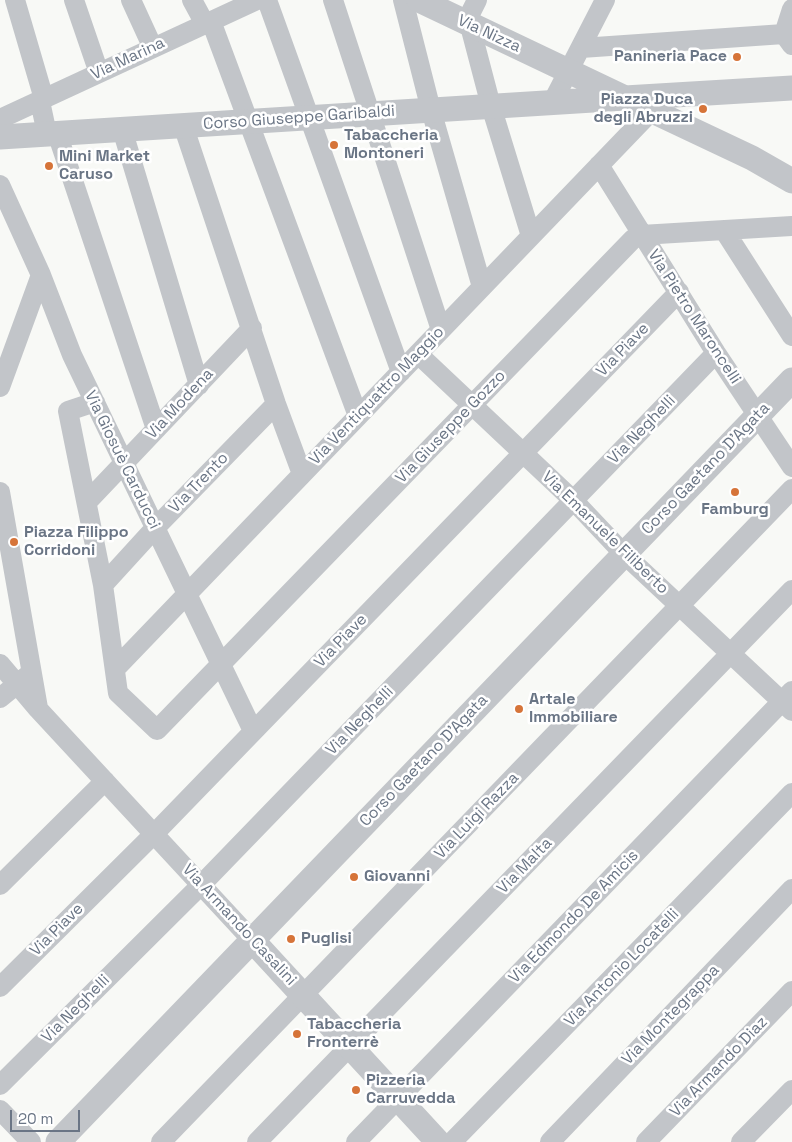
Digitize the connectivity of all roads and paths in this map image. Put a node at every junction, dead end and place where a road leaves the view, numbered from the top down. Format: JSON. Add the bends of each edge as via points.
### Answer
{"nodes":[{"id":1,"x":15,"y":0,"type":"edge"},
{"id":2,"x":74,"y":0,"type":"edge"},
{"id":3,"x":131,"y":0,"type":"edge"},
{"id":4,"x":192,"y":0,"type":"edge"},
{"id":5,"x":257,"y":0,"type":"edge"},
{"id":6,"x":267,"y":0,"type":"edge"},
{"id":7,"x":334,"y":0,"type":"edge"},
{"id":8,"x":404,"y":0,"type":"edge"},
{"id":9,"x":419,"y":0,"type":"edge"},
{"id":10,"x":477,"y":0,"type":"edge"},
{"id":11,"x":599,"y":2,"type":"edge"},
{"id":12,"x":792,"y":8,"type":"edge"},
{"id":13,"x":208,"y":23,"type":"junction"},
{"id":14,"x":468,"y":25,"type":"junction"},
{"id":15,"x":788,"y":40,"type":"edge"},
{"id":16,"x":153,"y":48,"type":"junction"},
{"id":17,"x":580,"y":48,"type":"junction"},
{"id":18,"x":564,"y":70,"type":"junction"},
{"id":19,"x":99,"y":73,"type":"junction"},
{"id":20,"x":792,"y":88,"type":"edge"},
{"id":21,"x":625,"y":98,"type":"junction"},
{"id":22,"x":42,"y":100,"type":"junction"},
{"id":23,"x":552,"y":102,"type":"junction"},
{"id":24,"x":491,"y":106,"type":"junction"},
{"id":25,"x":431,"y":110,"type":"junction"},
{"id":26,"x":652,"y":110,"type":"junction"},
{"id":27,"x":371,"y":114,"type":"junction"},
{"id":28,"x":308,"y":118,"type":"junction"},
{"id":29,"x":0,"y":119,"type":"edge"},
{"id":30,"x":248,"y":122,"type":"junction"},
{"id":31,"x":183,"y":126,"type":"junction"},
{"id":32,"x":122,"y":129,"type":"junction"},
{"id":33,"x":52,"y":134,"type":"junction"},
{"id":34,"x":0,"y":137,"type":"edge"},
{"id":35,"x":599,"y":165,"type":"junction"},
{"id":36,"x":792,"y":181,"type":"edge"},
{"id":37,"x":0,"y":185,"type":"edge"},
{"id":38,"x":792,"y":226,"type":"edge"},
{"id":39,"x":724,"y":230,"type":"junction"},
{"id":40,"x":641,"y":234,"type":"junction"},
{"id":41,"x":531,"y":236,"type":"junction"},
{"id":42,"x":41,"y":275,"type":"junction"},
{"id":43,"x":482,"y":287,"type":"junction"},
{"id":44,"x":679,"y":292,"type":"junction"},
{"id":45,"x":252,"y":328,"type":"junction"},
{"id":46,"x":441,"y":330,"type":"junction"},
{"id":47,"x":792,"y":336,"type":"edge"},
{"id":48,"x":716,"y":353,"type":"junction"},
{"id":49,"x":418,"y":354,"type":"junction"},
{"id":50,"x":401,"y":372,"type":"junction"},
{"id":51,"x":1,"y":380,"type":"edge"},
{"id":52,"x":792,"y":380,"type":"edge"},
{"id":53,"x":198,"y":385,"type":"junction"},
{"id":54,"x":95,"y":402,"type":"junction"},
{"id":55,"x":276,"y":404,"type":"junction"},
{"id":56,"x":472,"y":406,"type":"junction"},
{"id":57,"x":358,"y":416,"type":"junction"},
{"id":58,"x":758,"y":416,"type":"junction"},
{"id":59,"x":156,"y":429,"type":"junction"},
{"id":60,"x":522,"y":454,"type":"junction"},
{"id":61,"x":124,"y":463,"type":"junction"},
{"id":62,"x":792,"y":467,"type":"edge"},
{"id":63,"x":302,"y":474,"type":"junction"},
{"id":64,"x":792,"y":489,"type":"edge"},
{"id":65,"x":0,"y":492,"type":"edge"},
{"id":66,"x":574,"y":501,"type":"junction"},
{"id":67,"x":87,"y":502,"type":"junction"},
{"id":68,"x":155,"y":528,"type":"junction"},
{"id":69,"x":5,"y":552,"type":"edge"},
{"id":70,"x":623,"y":553,"type":"junction"},
{"id":71,"x":103,"y":585,"type":"junction"},
{"id":72,"x":792,"y":590,"type":"edge"},
{"id":73,"x":187,"y":594,"type":"junction"},
{"id":74,"x":679,"y":605,"type":"junction"},
{"id":75,"x":731,"y":653,"type":"junction"},
{"id":76,"x":220,"y":663,"type":"junction"},
{"id":77,"x":0,"y":664,"type":"edge"},
{"id":78,"x":115,"y":669,"type":"junction"},
{"id":79,"x":14,"y":687,"type":"edge"},
{"id":80,"x":789,"y":701,"type":"edge"},
{"id":81,"x":254,"y":731,"type":"junction"},
{"id":82,"x":105,"y":781,"type":"junction"},
{"id":83,"x":792,"y":793,"type":"edge"},
{"id":84,"x":154,"y":834,"type":"junction"},
{"id":85,"x":0,"y":885,"type":"edge"},
{"id":86,"x":201,"y":885,"type":"junction"},
{"id":87,"x":792,"y":889,"type":"edge"},
{"id":88,"x":252,"y":940,"type":"junction"},
{"id":89,"x":0,"y":987,"type":"edge"},
{"id":90,"x":792,"y":991,"type":"edge"},
{"id":91,"x":304,"y":996,"type":"junction"},
{"id":92,"x":350,"y":1047,"type":"junction"},
{"id":93,"x":0,"y":1085,"type":"edge"},
{"id":94,"x":792,"y":1090,"type":"edge"},
{"id":95,"x":399,"y":1099,"type":"junction"},
{"id":96,"x":0,"y":1110,"type":"edge"},
{"id":97,"x":31,"y":1142,"type":"edge"},
{"id":98,"x":58,"y":1142,"type":"edge"},
{"id":99,"x":161,"y":1142,"type":"edge"},
{"id":100,"x":257,"y":1142,"type":"edge"},
{"id":101,"x":356,"y":1142,"type":"edge"},
{"id":102,"x":438,"y":1142,"type":"edge"},
{"id":103,"x":452,"y":1142,"type":"edge"},
{"id":104,"x":550,"y":1142,"type":"edge"},
{"id":105,"x":646,"y":1142,"type":"edge"},
{"id":106,"x":742,"y":1142,"type":"edge"}],
"edges":[{"from":1,"to":22,"type":"street"},
{"from":2,"to":19,"type":"street"},
{"from":3,"to":16,"type":"street"},
{"from":4,"to":13,"type":"street"},
{"from":5,"to":13,"type":"street","name":"Via Marina"},
{"from":6,"to":28,"type":"street"},
{"from":7,"to":27,"type":"street"},
{"from":8,"to":25,"type":"street"},
{"from":9,"to":14,"type":"street","name":"Via Nizza"},
{"from":10,"to":14,"type":"street"},
{"from":11,"to":17,"type":"street"},
{"from":12,"to":15,"type":"street"},
{"from":13,"to":16,"type":"street","name":"Via Marina"},
{"from":13,"to":30,"type":"street"},
{"from":14,"to":18,"type":"street","name":"Via Nizza"},
{"from":14,"to":24,"type":"street"},
{"from":15,"to":17,"type":"street"},
{"from":16,"to":19,"type":"street","name":"Via Marina"},
{"from":17,"to":18,"type":"street"},
{"from":18,"to":21,"type":"street","name":"Via Nizza"},
{"from":18,"to":23,"type":"street"},
{"from":19,"to":22,"type":"street","name":"Via Marina"},
{"from":20,"to":26,"type":"street"},
{"from":21,"to":23,"type":"street","name":"Corso Giuseppe Garibaldi"},
{"from":21,"to":26,"type":"street","name":"Via Nizza"},
{"from":22,"to":29,"type":"street","name":"Via Marina"},
{"from":22,"to":33,"type":"street"},
{"from":23,"to":24,"type":"street","name":"Corso Giuseppe Garibaldi"},
{"from":24,"to":25,"type":"street","name":"Corso Giuseppe Garibaldi"},
{"from":24,"to":41,"type":"street"},
{"from":25,"to":27,"type":"street","name":"Corso Giuseppe Garibaldi"},
{"from":25,"to":43,"type":"street"},
{"from":26,"to":35,"type":"street","name":"Via Ventiquattro Maggio"},
{"from":26,"to":36,"type":"street","name":"Via Nizza"},
{"from":27,"to":28,"type":"street","name":"Corso Giuseppe Garibaldi"},
{"from":27,"to":46,"type":"street"},
{"from":28,"to":30,"type":"street","name":"Corso Giuseppe Garibaldi"},
{"from":28,"to":50,"type":"street"},
{"from":30,"to":31,"type":"street","name":"Corso Giuseppe Garibaldi"},
{"from":30,"to":57,"type":"street"},
{"from":31,"to":32,"type":"street","name":"Corso Giuseppe Garibaldi"},
{"from":31,"to":45,"type":"street"},
{"from":32,"to":33,"type":"street","name":"Corso Giuseppe Garibaldi"},
{"from":32,"to":53,"type":"street"},
{"from":33,"to":34,"type":"street","name":"Corso Giuseppe Garibaldi"},
{"from":33,"to":59,"type":"street"},
{"from":35,"to":40,"type":"street","name":"Via Pietro Maroncelli"},
{"from":35,"to":41,"type":"street","name":"Via Ventiquattro Maggio"},
{"from":37,"to":42,"type":"street","name":"Via Giosuè Carducci"},
{"from":38,"to":39,"type":"street"},
{"from":39,"to":40,"type":"street"},
{"from":39,"to":47,"type":"street"},
{"from":40,"to":44,"type":"street","name":"Via Pietro Maroncelli"},
{"from":40,"to":56,"type":"street","name":"Via Giuseppe Gozzo"},
{"from":41,"to":43,"type":"street","name":"Via Ventiquattro Maggio"},
{"from":42,"to":51,"type":"street"},
{"from":42,"to":54,"type":"street","name":"Via Giosuè Carducci","via":[[72,355]]},
{"from":43,"to":46,"type":"street","name":"Via Ventiquattro Maggio"},
{"from":44,"to":48,"type":"street","name":"Via Pietro Maroncelli"},
{"from":44,"to":60,"type":"street","name":"Via Piave"},
{"from":45,"to":53,"type":"street","name":"Via Modena"},
{"from":45,"to":55,"type":"street"},
{"from":46,"to":49,"type":"street","name":"Via Ventiquattro Maggio"},
{"from":48,"to":58,"type":"street","name":"Via Pietro Maroncelli"},
{"from":48,"to":66,"type":"street","name":"Via Neghelli"},
{"from":49,"to":50,"type":"street","name":"Via Ventiquattro Maggio"},
{"from":49,"to":56,"type":"street","name":"Via Emanuele Filiberto"},
{"from":50,"to":57,"type":"street","name":"Via Ventiquattro Maggio"},
{"from":52,"to":58,"type":"street","name":"Corso Gaetano D'Agata"},
{"from":53,"to":59,"type":"street","name":"Via Modena"},
{"from":54,"to":61,"type":"street","name":"Via Giosuè Carducci"},
{"from":54,"to":67,"type":"street","via":[[68,411]]},
{"from":55,"to":63,"type":"street"},
{"from":55,"to":68,"type":"street","name":"Via Trento"},
{"from":56,"to":60,"type":"street","name":"Via Emanuele Filiberto"},
{"from":56,"to":76,"type":"street","name":"Via Giuseppe Gozzo"},
{"from":57,"to":63,"type":"street","name":"Via Ventiquattro Maggio"},
{"from":58,"to":62,"type":"street","name":"Via Pietro Maroncelli"},
{"from":58,"to":70,"type":"street","name":"Corso Gaetano D'Agata"},
{"from":59,"to":61,"type":"street","name":"Via Modena"},
{"from":60,"to":66,"type":"street","name":"Via Emanuele Filiberto"},
{"from":60,"to":81,"type":"street","name":"Via Piave"},
{"from":61,"to":67,"type":"street","name":"Via Modena"},
{"from":61,"to":68,"type":"street","name":"Via Giosuè Carducci"},
{"from":63,"to":73,"type":"street","name":"Via Ventiquattro Maggio"},
{"from":64,"to":74,"type":"street","name":"Via Luigi Razza"},
{"from":65,"to":69,"type":"street"},
{"from":66,"to":70,"type":"street","name":"Via Emanuele Filiberto"},
{"from":66,"to":86,"type":"street","name":"Via Neghelli"},
{"from":67,"to":71,"type":"street"},
{"from":68,"to":71,"type":"street","name":"Via Trento"},
{"from":68,"to":73,"type":"street","name":"Via Giosuè Carducci"},
{"from":69,"to":79,"type":"street"},
{"from":70,"to":74,"type":"street","name":"Via Emanuele Filiberto"},
{"from":70,"to":88,"type":"street","name":"Corso Gaetano D'Agata"},
{"from":71,"to":78,"type":"street"},
{"from":72,"to":75,"type":"street","name":"Via Malta"},
{"from":73,"to":76,"type":"street","name":"Via Giosuè Carducci"},
{"from":73,"to":78,"type":"street","name":"Via Ventiquattro Maggio"},
{"from":74,"to":75,"type":"street","name":"Via Emanuele Filiberto"},
{"from":74,"to":91,"type":"street","name":"Via Luigi Razza"},
{"from":75,"to":80,"type":"street","name":"Via Emanuele Filiberto"},
{"from":75,"to":92,"type":"street","name":"Via Malta"},
{"from":76,"to":78,"type":"street","name":"Via Giuseppe Gozzo","via":[[157,730],[118,693]]},
{"from":76,"to":81,"type":"street","name":"Via Giosuè Carducci"},
{"from":77,"to":79,"type":"street","name":"Via Armando Casalini"},
{"from":79,"to":82,"type":"street","name":"Via Armando Casalini"},
{"from":80,"to":95,"type":"street","name":"Via Edmondo De Amicis"},
{"from":81,"to":84,"type":"street","name":"Via Piave"},
{"from":82,"to":84,"type":"street","name":"Via Armando Casalini"},
{"from":82,"to":85,"type":"street"},
{"from":83,"to":103,"type":"street","name":"Via Antonio Locatelli"},
{"from":84,"to":86,"type":"street","name":"Via Armando Casalini"},
{"from":84,"to":89,"type":"street","name":"Via Piave"},
{"from":86,"to":88,"type":"street","name":"Via Armando Casalini"},
{"from":86,"to":93,"type":"street","name":"Via Neghelli"},
{"from":87,"to":104,"type":"street","name":"Via Montegrappa"},
{"from":88,"to":91,"type":"street","name":"Via Armando Casalini"},
{"from":88,"to":98,"type":"street","name":"Corso Gaetano D'Agata"},
{"from":90,"to":105,"type":"street","name":"Via Armando Diaz"},
{"from":91,"to":92,"type":"street","name":"Via Armando Casalini"},
{"from":91,"to":99,"type":"street","name":"Via Luigi Razza"},
{"from":92,"to":95,"type":"street","name":"Via Armando Casalini"},
{"from":92,"to":100,"type":"street","name":"Via Malta"},
{"from":94,"to":106,"type":"street"},
{"from":95,"to":101,"type":"street","name":"Via Edmondo De Amicis"},
{"from":95,"to":102,"type":"street","name":"Via Armando Casalini"},
{"from":96,"to":97,"type":"street"}]}
